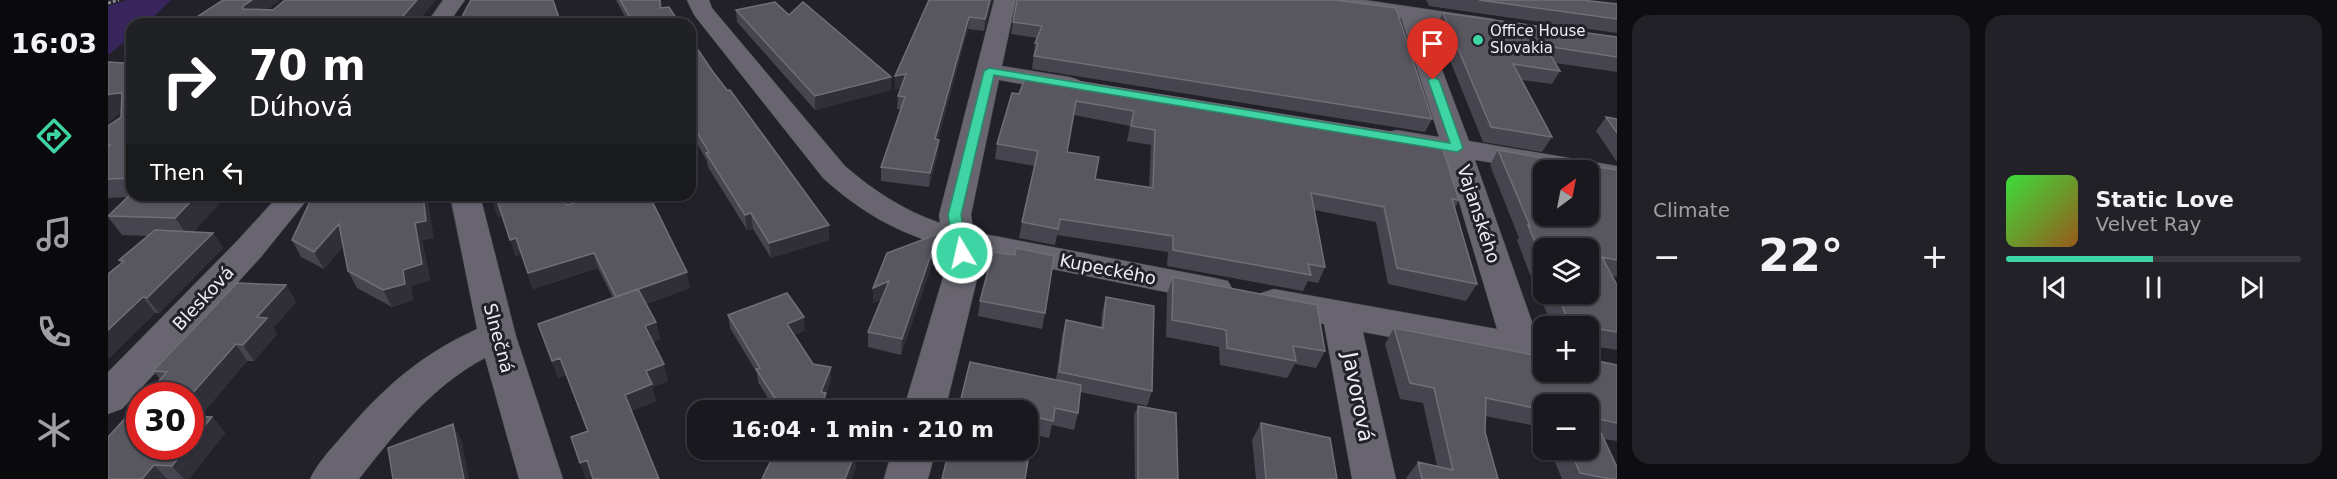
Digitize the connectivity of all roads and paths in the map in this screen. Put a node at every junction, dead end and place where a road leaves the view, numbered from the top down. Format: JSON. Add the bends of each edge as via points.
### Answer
{"nodes":[{"id":1,"x":119,"y":0,"type":"edge"},
{"id":2,"x":454,"y":0,"type":"edge"},
{"id":3,"x":699,"y":0,"type":"edge"},
{"id":4,"x":1005,"y":0,"type":"edge"},
{"id":5,"x":1319,"y":0,"type":"edge"},
{"id":6,"x":108,"y":3,"type":"edge"},
{"id":7,"x":1410,"y":13,"type":"junction"},
{"id":8,"x":441,"y":18,"type":"edge"},
{"id":9,"x":1502,"y":26,"type":"edge"},
{"id":10,"x":989,"y":71,"type":"junction"},
{"id":11,"x":1095,"y":89,"type":"edge"},
{"id":12,"x":1375,"y":135,"type":"edge"},
{"id":13,"x":1457,"y":148,"type":"junction"},
{"id":14,"x":1617,"y":175,"type":"edge"},
{"id":15,"x":291,"y":201,"type":"edge"},
{"id":16,"x":466,"y":201,"type":"edge"},
{"id":17,"x":960,"y":240,"type":"junction"},
{"id":18,"x":1341,"y":315,"type":"junction"},
{"id":19,"x":497,"y":336,"type":"junction"},
{"id":20,"x":1533,"y":350,"type":"edge"},
{"id":21,"x":108,"y":398,"type":"edge"},
{"id":22,"x":927,"y":400,"type":"edge"},
{"id":23,"x":911,"y":460,"type":"edge"},
{"id":24,"x":332,"y":479,"type":"edge"},
{"id":25,"x":541,"y":479,"type":"edge"},
{"id":26,"x":906,"y":479,"type":"edge"},
{"id":27,"x":1374,"y":479,"type":"edge"}],
"edges":[{"from":1,"to":6,"type":"path"},
{"from":2,"to":8,"type":"street"},
{"from":3,"to":17,"type":"street","name":"Kupeckého","via":[[702,10],[852,190],[877,209],[910,225]]},
{"from":4,"to":10,"type":"street"},
{"from":5,"to":7,"type":"street"},
{"from":7,"to":9,"type":"street"},
{"from":7,"to":13,"type":"street","name":"Vajanského"},
{"from":10,"to":11,"type":"street"},
{"from":10,"to":17,"type":"street","via":[[955,215]]},
{"from":12,"to":13,"type":"street"},
{"from":13,"to":14,"type":"street"},
{"from":13,"to":20,"type":"street","name":"Vajanského"},
{"from":15,"to":21,"type":"street","name":"Blesková"},
{"from":16,"to":19,"type":"street","name":"Slnečná"},
{"from":17,"to":18,"type":"street","name":"Kupeckého"},
{"from":17,"to":22,"type":"street","via":[[963,267]]},
{"from":18,"to":20,"type":"street","name":"Kupeckého"},
{"from":18,"to":27,"type":"street","name":"Javorová"},
{"from":19,"to":24,"type":"street","via":[[426,375]]},
{"from":19,"to":25,"type":"street","name":"Slnečná"},
{"from":23,"to":26,"type":"street"}]}
